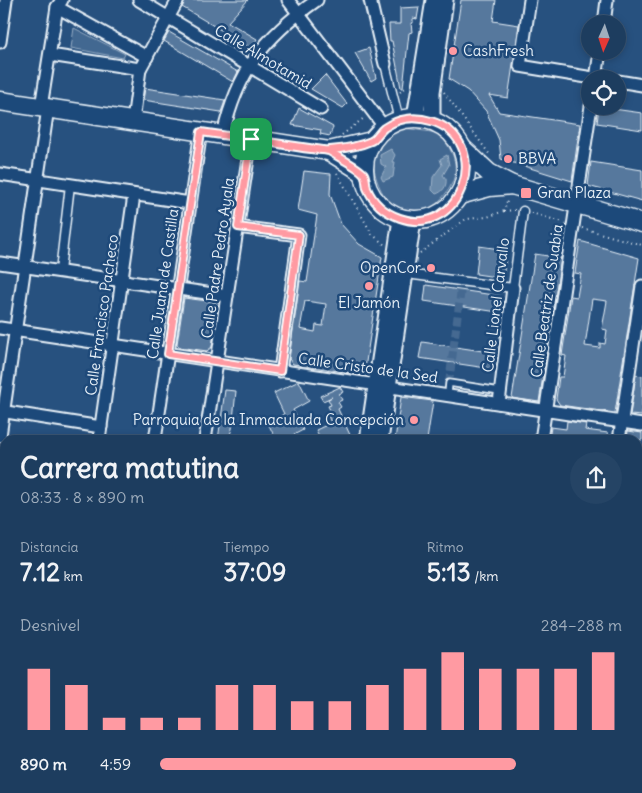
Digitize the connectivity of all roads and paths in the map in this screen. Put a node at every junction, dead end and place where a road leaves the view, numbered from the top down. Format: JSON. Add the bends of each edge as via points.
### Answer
{"nodes":[{"id":1,"x":6,"y":0,"type":"edge"},
{"id":2,"x":140,"y":0,"type":"edge"},
{"id":3,"x":178,"y":0,"type":"edge"},
{"id":4,"x":288,"y":0,"type":"edge"},
{"id":5,"x":317,"y":0,"type":"edge"},
{"id":6,"x":370,"y":0,"type":"edge"},
{"id":7,"x":434,"y":0,"type":"edge"},
{"id":8,"x":446,"y":0,"type":"edge"},
{"id":9,"x":530,"y":0,"type":"edge"},
{"id":10,"x":607,"y":0,"type":"edge"},
{"id":11,"x":59,"y":4,"type":"edge"},
{"id":12,"x":298,"y":13,"type":"junction"},
{"id":13,"x":605,"y":15,"type":"edge"},
{"id":14,"x":168,"y":17,"type":"junction"},
{"id":15,"x":0,"y":42,"type":"edge"},
{"id":16,"x":50,"y":55,"type":"junction"},
{"id":17,"x":147,"y":57,"type":"junction"},
{"id":18,"x":385,"y":64,"type":"joint"},
{"id":19,"x":137,"y":67,"type":"junction"},
{"id":20,"x":248,"y":67,"type":"junction"},
{"id":21,"x":581,"y":76,"type":"edge"},
{"id":22,"x":626,"y":82,"type":"edge"},
{"id":23,"x":642,"y":85,"type":"edge"},
{"id":24,"x":442,"y":89,"type":"dead end"},
{"id":25,"x":0,"y":101,"type":"edge"},
{"id":26,"x":45,"y":108,"type":"junction"},
{"id":27,"x":320,"y":109,"type":"dead end"},
{"id":28,"x":369,"y":114,"type":"dead end"},
{"id":29,"x":590,"y":115,"type":"edge"},
{"id":30,"x":133,"y":121,"type":"junction"},
{"id":31,"x":408,"y":122,"type":"junction"},
{"id":32,"x":201,"y":132,"type":"junction"},
{"id":33,"x":223,"y":135,"type":"junction"},
{"id":34,"x":251,"y":139,"type":"junction"},
{"id":35,"x":372,"y":141,"type":"junction"},
{"id":36,"x":462,"y":148,"type":"junction"},
{"id":37,"x":334,"y":152,"type":"junction"},
{"id":38,"x":491,"y":157,"type":"dead end"},
{"id":39,"x":364,"y":173,"type":"junction"},
{"id":40,"x":0,"y":174,"type":"edge"},
{"id":41,"x":38,"y":180,"type":"junction"},
{"id":42,"x":70,"y":185,"type":"junction"},
{"id":43,"x":510,"y":190,"type":"junction"},
{"id":44,"x":134,"y":195,"type":"junction"},
{"id":45,"x":459,"y":195,"type":"junction"},
{"id":46,"x":190,"y":203,"type":"junction"},
{"id":47,"x":576,"y":203,"type":"junction"},
{"id":48,"x":523,"y":210,"type":"junction"},
{"id":49,"x":504,"y":211,"type":"junction"},
{"id":50,"x":407,"y":220,"type":"junction"},
{"id":51,"x":564,"y":222,"type":"dead end"},
{"id":52,"x":642,"y":223,"type":"edge"},
{"id":53,"x":575,"y":226,"type":"dead end"},
{"id":54,"x":238,"y":227,"type":"junction"},
{"id":55,"x":642,"y":245,"type":"edge"},
{"id":56,"x":390,"y":247,"type":"dead end"},
{"id":57,"x":417,"y":257,"type":"dead end"},
{"id":58,"x":0,"y":262,"type":"edge"},
{"id":59,"x":25,"y":266,"type":"junction"},
{"id":60,"x":60,"y":271,"type":"junction"},
{"id":61,"x":414,"y":275,"type":"dead end"},
{"id":62,"x":122,"y":280,"type":"junction"},
{"id":63,"x":642,"y":286,"type":"edge"},
{"id":64,"x":178,"y":288,"type":"junction"},
{"id":65,"x":513,"y":288,"type":"junction"},
{"id":66,"x":227,"y":296,"type":"junction"},
{"id":67,"x":0,"y":328,"type":"edge"},
{"id":68,"x":16,"y":331,"type":"junction"},
{"id":69,"x":113,"y":346,"type":"junction"},
{"id":70,"x":168,"y":354,"type":"junction"},
{"id":71,"x":217,"y":361,"type":"junction"},
{"id":72,"x":280,"y":371,"type":"junction"},
{"id":73,"x":382,"y":385,"type":"junction"},
{"id":74,"x":500,"y":391,"type":"junction"},
{"id":75,"x":448,"y":394,"type":"junction"},
{"id":76,"x":499,"y":403,"type":"junction"},
{"id":77,"x":546,"y":410,"type":"junction"},
{"id":78,"x":2,"y":412,"type":"edge"},
{"id":79,"x":622,"y":422,"type":"junction"},
{"id":80,"x":642,"y":425,"type":"edge"},
{"id":81,"x":101,"y":427,"type":"junction"},
{"id":82,"x":0,"y":435,"type":"edge"},
{"id":83,"x":100,"y":435,"type":"edge"},
{"id":84,"x":156,"y":435,"type":"edge"},
{"id":85,"x":207,"y":435,"type":"edge"},
{"id":86,"x":369,"y":435,"type":"edge"},
{"id":87,"x":380,"y":435,"type":"edge"},
{"id":88,"x":542,"y":435,"type":"edge"},
{"id":89,"x":620,"y":435,"type":"edge"}],
"edges":[{"from":1,"to":15,"type":"street"},
{"from":2,"to":14,"type":"street","name":"Calle Almotamid"},
{"from":3,"to":14,"type":"street"},
{"from":4,"to":12,"type":"street"},
{"from":5,"to":12,"type":"street"},
{"from":6,"to":18,"type":"street"},
{"from":7,"to":31,"type":"main road"},
{"from":8,"to":31,"type":"main road","via":[[432,92]]},
{"from":9,"to":21,"type":"street","via":[[520,66]]},
{"from":10,"to":13,"type":"street"},
{"from":11,"to":16,"type":"street"},
{"from":11,"to":17,"type":"street"},
{"from":12,"to":20,"type":"street","via":[[269,40]]},
{"from":12,"to":31,"type":"street"},
{"from":14,"to":17,"type":"street"},
{"from":14,"to":20,"type":"street","name":"Calle Almotamid"},
{"from":16,"to":19,"type":"street"},
{"from":16,"to":26,"type":"street"},
{"from":17,"to":19,"type":"street"},
{"from":18,"to":31,"type":"street"},
{"from":19,"to":19,"type":"street","via":[[137,56],[60,12],[53,52]]},
{"from":19,"to":30,"type":"street"},
{"from":20,"to":27,"type":"street","name":"Calle Almotamid"},
{"from":20,"to":33,"type":"street","via":[[230,105]]},
{"from":22,"to":23,"type":"street"},
{"from":24,"to":38,"type":"path"},
{"from":25,"to":26,"type":"main road"},
{"from":26,"to":30,"type":"main road"},
{"from":26,"to":41,"type":"street"},
{"from":28,"to":37,"type":"path"},
{"from":29,"to":47,"type":"street","name":"Calle Beatriz de Suabia"},
{"from":30,"to":32,"type":"main road"},
{"from":31,"to":35,"type":"main road"},
{"from":31,"to":36,"type":"main road","via":[[449,130]]},
{"from":32,"to":33,"type":"main road"},
{"from":32,"to":46,"type":"street","name":"Calle Juana de Castilla"},
{"from":33,"to":34,"type":"main road"},
{"from":34,"to":37,"type":"main road"},
{"from":34,"to":54,"type":"street","name":"Calle Padre Pedro Ayala"},
{"from":35,"to":37,"type":"main road"},
{"from":35,"to":39,"type":"main road","via":[[365,156]]},
{"from":36,"to":43,"type":"main road"},
{"from":36,"to":45,"type":"main road","via":[[466,177]]},
{"from":37,"to":39,"type":"main road"},
{"from":37,"to":56,"type":"path","via":[[372,234]]},
{"from":39,"to":50,"type":"main road","via":[[370,194],[381,208]]},
{"from":40,"to":41,"type":"street"},
{"from":41,"to":42,"type":"street"},
{"from":41,"to":59,"type":"street"},
{"from":42,"to":44,"type":"street"},
{"from":42,"to":60,"type":"street"},
{"from":43,"to":45,"type":"main road","via":[[489,187]]},
{"from":43,"to":47,"type":"main road"},
{"from":43,"to":49,"type":"path"},
{"from":44,"to":46,"type":"street"},
{"from":44,"to":62,"type":"street","name":"Calle Francisco Pacheco"},
{"from":45,"to":50,"type":"main road","via":[[439,215]]},
{"from":46,"to":64,"type":"street","name":"Calle Juana de Castilla"},
{"from":47,"to":52,"type":"main road"},
{"from":47,"to":77,"type":"street","name":"Calle Beatriz de Suabia"},
{"from":48,"to":49,"type":"path"},
{"from":48,"to":51,"type":"path"},
{"from":48,"to":65,"type":"street","name":"Calle Lionel Carvallo"},
{"from":49,"to":57,"type":"path","via":[[466,219]]},
{"from":50,"to":73,"type":"main road"},
{"from":53,"to":55,"type":"path"},
{"from":54,"to":66,"type":"street","name":"Calle Padre Pedro Ayala"},
{"from":54,"to":72,"type":"street","via":[[299,235]]},
{"from":58,"to":59,"type":"street"},
{"from":59,"to":60,"type":"street"},
{"from":59,"to":68,"type":"street"},
{"from":60,"to":62,"type":"street"},
{"from":61,"to":65,"type":"street"},
{"from":62,"to":64,"type":"street"},
{"from":62,"to":69,"type":"street","name":"Calle Francisco Pacheco"},
{"from":63,"to":79,"type":"street"},
{"from":64,"to":66,"type":"street"},
{"from":64,"to":70,"type":"street","name":"Calle Juana de Castilla"},
{"from":65,"to":74,"type":"street","name":"Calle Lionel Carvallo"},
{"from":66,"to":71,"type":"street","name":"Calle Padre Pedro Ayala"},
{"from":67,"to":68,"type":"street","name":"Calle Cristo de la Sed"},
{"from":68,"to":69,"type":"street","name":"Calle Cristo de la Sed"},
{"from":68,"to":78,"type":"street"},
{"from":69,"to":70,"type":"street","name":"Calle Cristo de la Sed"},
{"from":69,"to":81,"type":"street","name":"Calle Francisco Pacheco"},
{"from":70,"to":71,"type":"street","name":"Calle Cristo de la Sed"},
{"from":70,"to":84,"type":"street","name":"Calle Juana de Castilla"},
{"from":71,"to":72,"type":"street","name":"Calle Cristo de la Sed"},
{"from":71,"to":85,"type":"street","name":"Calle Padre Pedro Ayala"},
{"from":72,"to":73,"type":"street","name":"Calle Cristo de la Sed"},
{"from":73,"to":75,"type":"street","name":"Calle Cristo de la Sed"},
{"from":73,"to":86,"type":"main road"},
{"from":73,"to":87,"type":"main road"},
{"from":74,"to":75,"type":"lane","via":[[449,383]]},
{"from":74,"to":76,"type":"street","name":"Calle Lionel Carvallo"},
{"from":75,"to":76,"type":"street","name":"Calle Cristo de la Sed"},
{"from":76,"to":77,"type":"street","name":"Calle Cristo de la Sed"},
{"from":77,"to":79,"type":"street","name":"Calle Cristo de la Sed"},
{"from":77,"to":88,"type":"street","name":"Calle Beatriz de Suabia"},
{"from":78,"to":81,"type":"street"},
{"from":78,"to":82,"type":"street"},
{"from":79,"to":80,"type":"street","name":"Calle Cristo de la Sed"},
{"from":79,"to":89,"type":"street"},
{"from":81,"to":83,"type":"street","name":"Calle Francisco Pacheco"}]}
